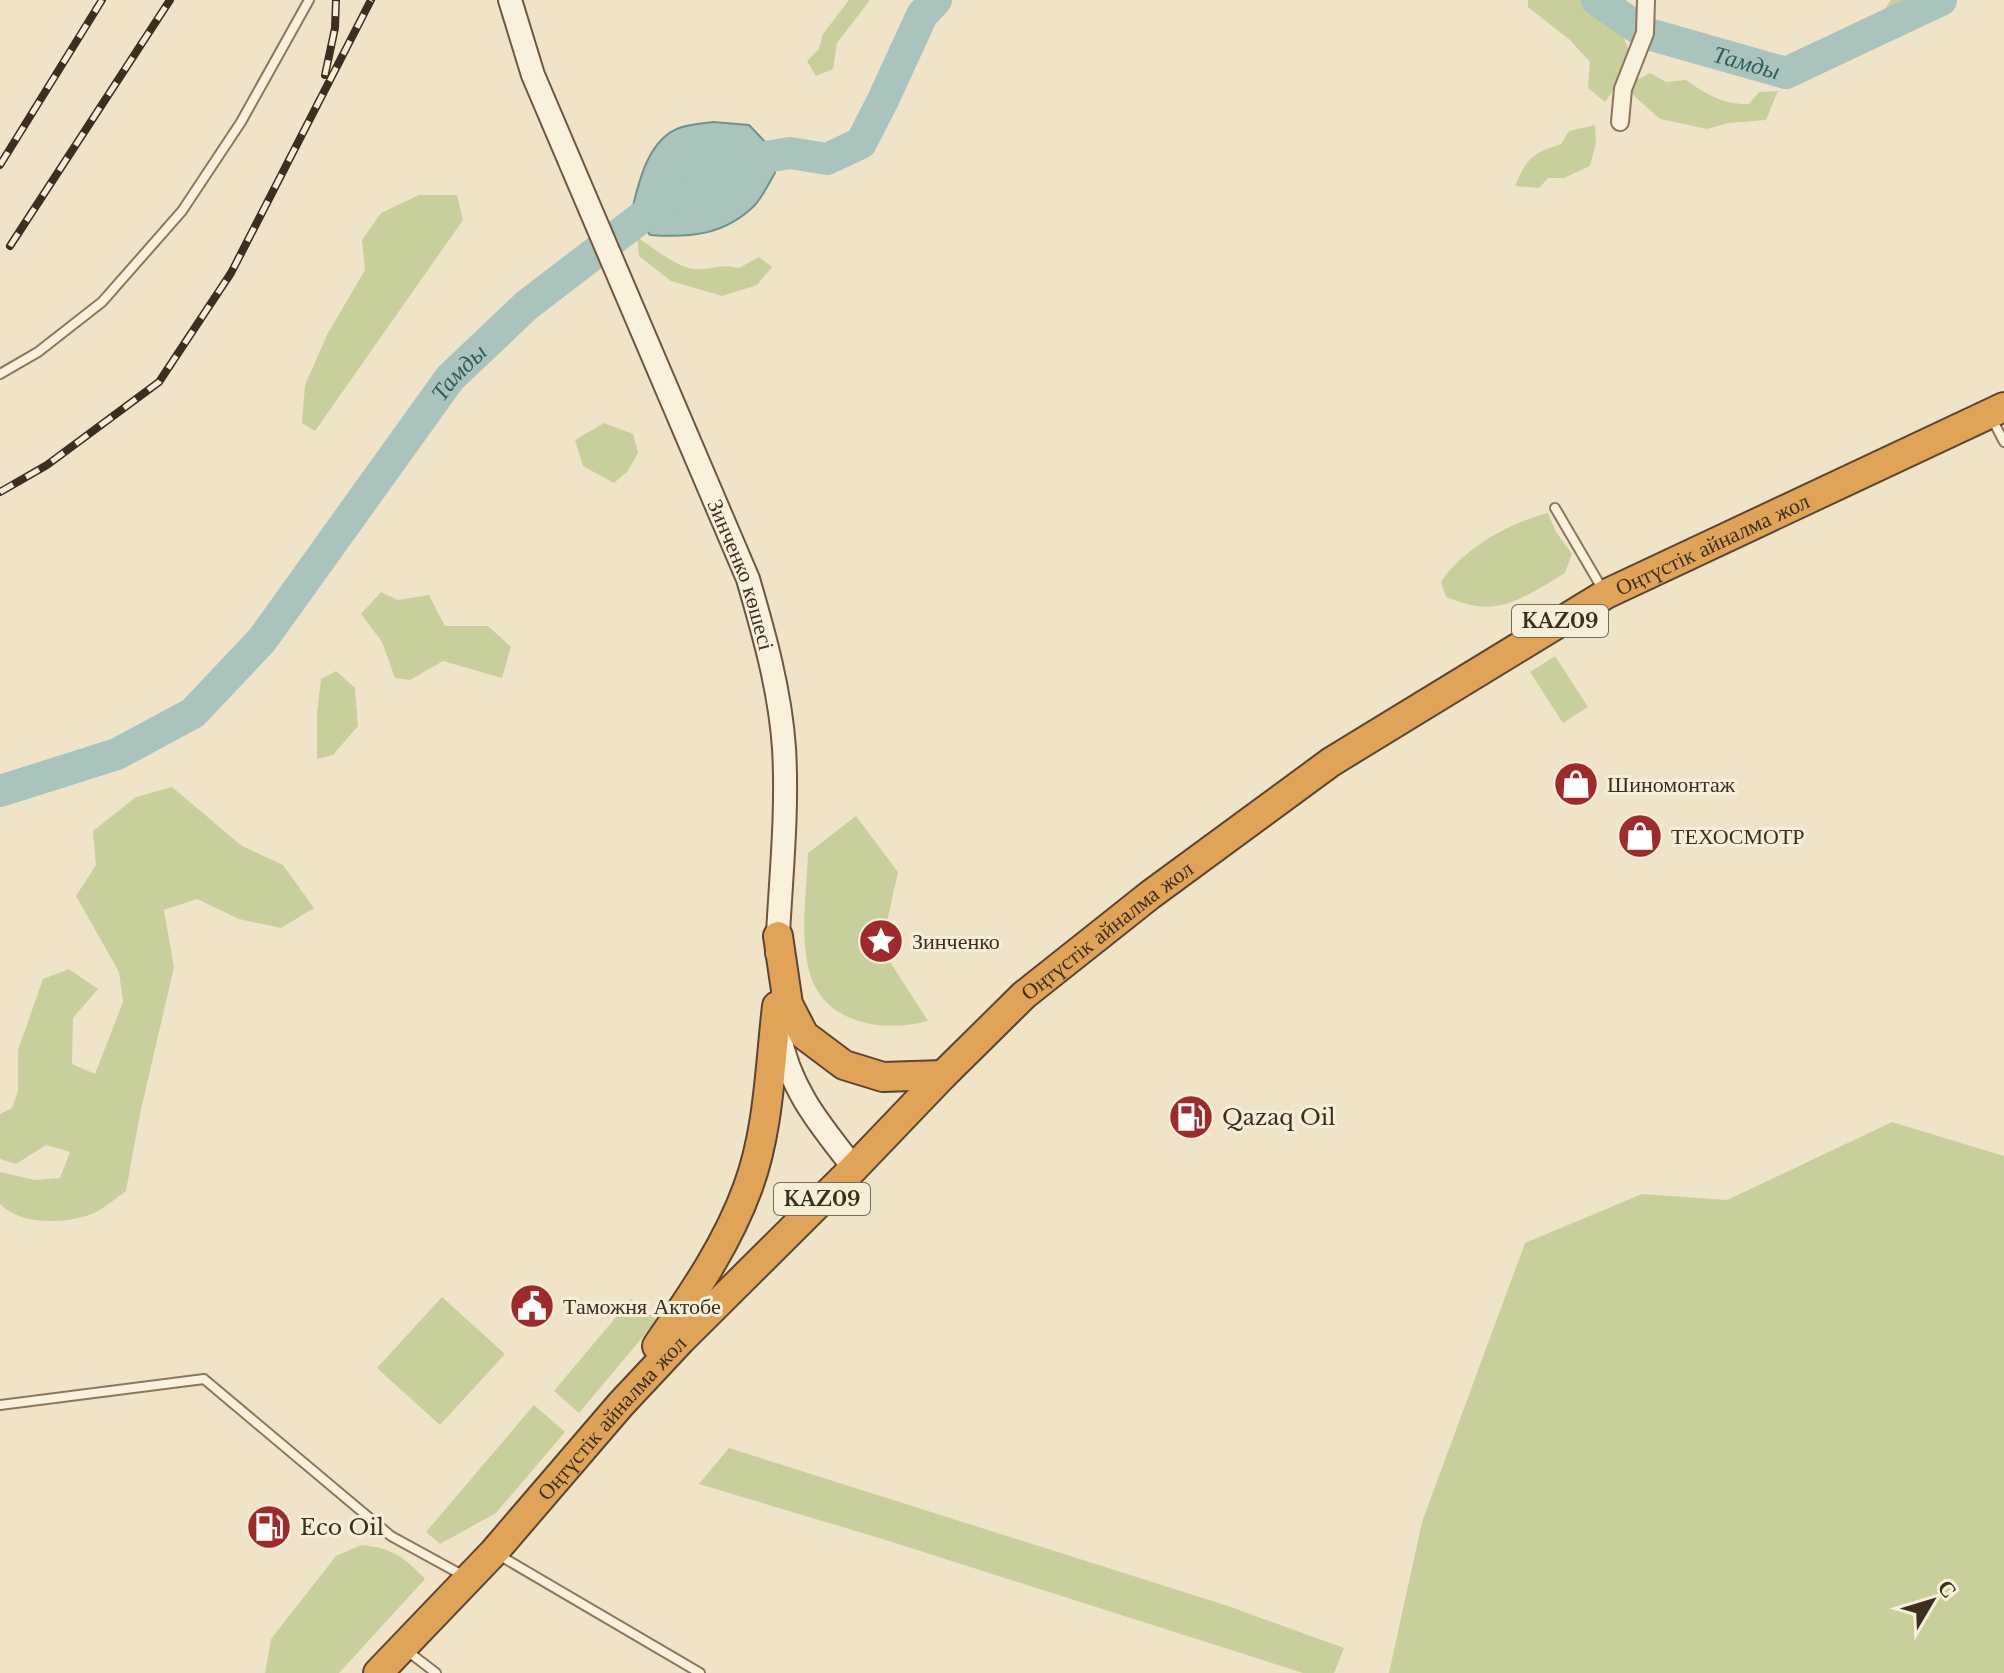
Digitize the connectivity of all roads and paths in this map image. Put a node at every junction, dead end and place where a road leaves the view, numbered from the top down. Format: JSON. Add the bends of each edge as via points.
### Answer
{"nodes":[{"id":1,"x":309,"y":0,"type":"edge"},
{"id":2,"x":510,"y":0,"type":"edge"},
{"id":3,"x":1646,"y":0,"type":"edge"},
{"id":4,"x":1620,"y":122,"type":"dead end"},
{"id":5,"x":0,"y":374,"type":"edge"},
{"id":6,"x":1997,"y":410,"type":"edge"},
{"id":7,"x":2004,"y":442,"type":"edge"},
{"id":8,"x":1555,"y":508,"type":"dead end"},
{"id":9,"x":1606,"y":594,"type":"junction"},
{"id":10,"x":778,"y":936,"type":"junction"},
{"id":11,"x":777,"y":1006,"type":"junction"},
{"id":12,"x":943,"y":1075,"type":"junction"},
{"id":13,"x":854,"y":1168,"type":"junction"},
{"id":14,"x":621,"y":1404,"type":"junction"},
{"id":15,"x":0,"y":1405,"type":"edge"},
{"id":16,"x":494,"y":1552,"type":"junction"},
{"id":17,"x":468,"y":1578,"type":"junction"},
{"id":18,"x":402,"y":1647,"type":"junction"},
{"id":19,"x":378,"y":1673,"type":"edge"},
{"id":20,"x":436,"y":1673,"type":"edge"},
{"id":21,"x":700,"y":1673,"type":"edge"}],
"edges":[{"from":1,"to":5,"type":"lane","via":[[241,122],[182,211],[102,302]]},
{"from":2,"to":10,"type":"main road","name":"Зинченко көшесі","via":[[533,75],[748,579],[769,649],[784,748]]},
{"from":3,"to":4,"type":"street","via":[[1645,33],[1623,89]]},
{"from":6,"to":7,"type":"lane"},
{"from":6,"to":9,"type":"highway","name":"Оңтүстік айналма жол","number":"KAZ09"},
{"from":8,"to":9,"type":"lane"},
{"from":9,"to":12,"type":"highway","name":"Оңтүстік айналма жол","number":"KAZ09","via":[[1331,762],[1024,995]]},
{"from":10,"to":11,"type":"main road","name":"Зинченко көшесі"},
{"from":10,"to":12,"type":"highway","via":[[788,1004],[804,1035],[844,1065],[883,1077]]},
{"from":11,"to":13,"type":"main road","name":"Зинченко көшесі","via":[[787,1063],[804,1104]]},
{"from":11,"to":14,"type":"highway","via":[[764,1119],[749,1186],[719,1252]]},
{"from":12,"to":13,"type":"highway","name":"Оңтүстік айналма жол","number":"KAZ09"},
{"from":13,"to":14,"type":"highway","name":"Оңтүстік айналма жол","number":"KAZ09"},
{"from":14,"to":16,"type":"highway","name":"Оңтүстік айналма жол","number":"KAZ09"},
{"from":15,"to":17,"type":"lane","via":[[204,1379],[391,1536]]},
{"from":16,"to":17,"type":"highway","name":"Оңтүстік айналма жол","number":"KAZ09"},
{"from":16,"to":21,"type":"lane"},
{"from":17,"to":18,"type":"highway","name":"Оңтүстік айналма жол","number":"KAZ09"},
{"from":18,"to":19,"type":"highway","name":"Оңтүстік айналма жол","number":"KAZ09"},
{"from":18,"to":20,"type":"lane"}]}
